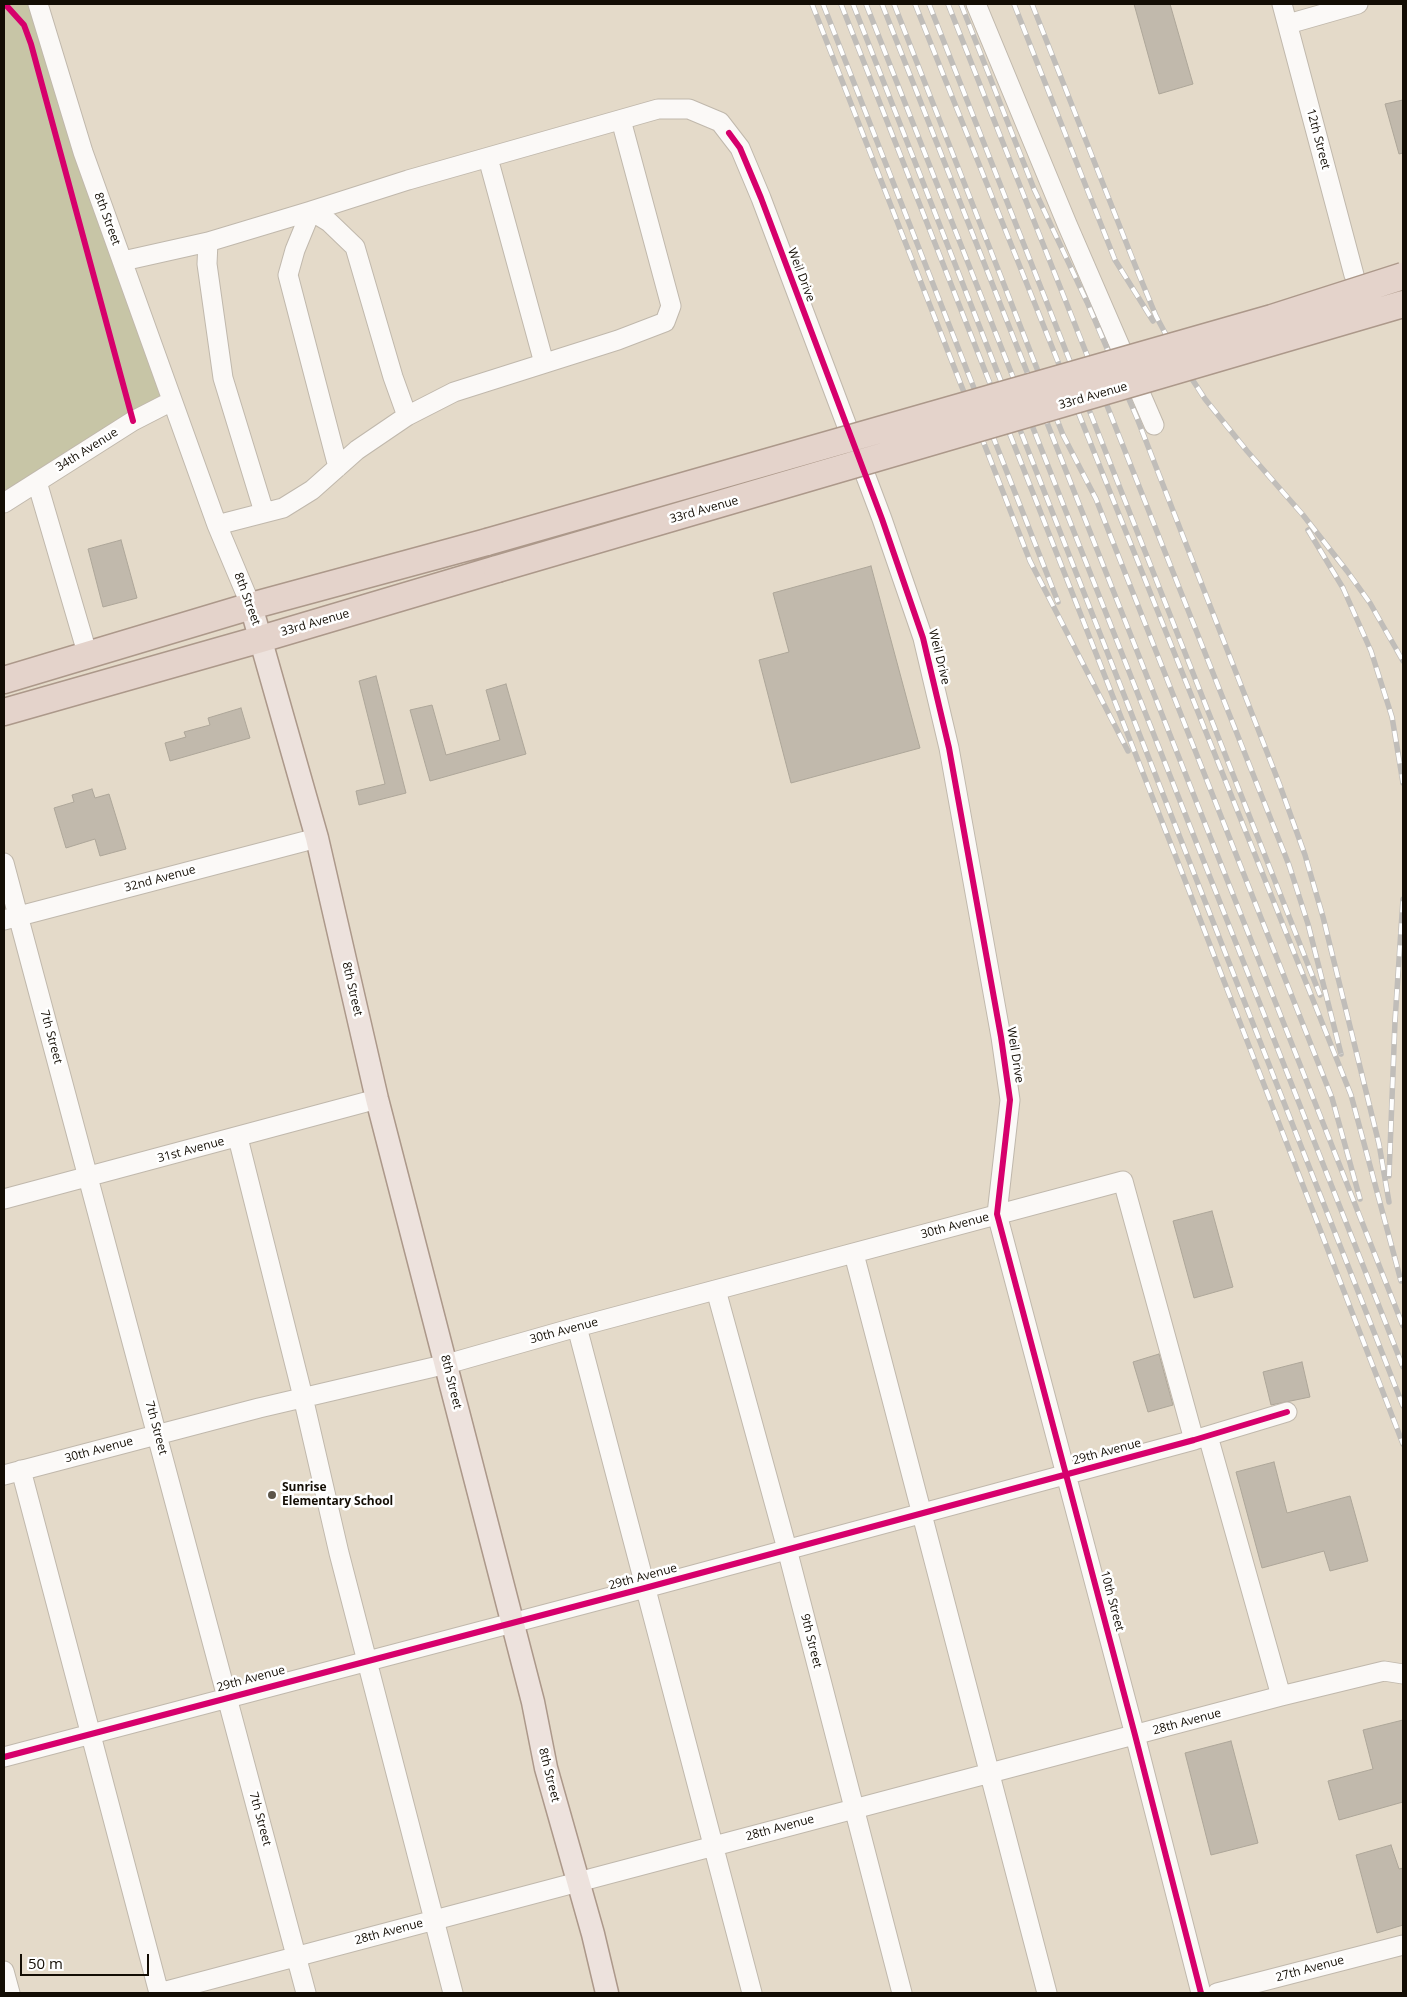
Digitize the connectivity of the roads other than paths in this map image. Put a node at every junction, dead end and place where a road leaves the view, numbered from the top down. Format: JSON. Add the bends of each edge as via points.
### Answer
{"nodes":[{"id":1,"x":38,"y":4,"type":"edge"},
{"id":2,"x":976,"y":4,"type":"edge"},
{"id":3,"x":1282,"y":4,"type":"edge"},
{"id":4,"x":1358,"y":4,"type":"edge"},
{"id":5,"x":1288,"y":24,"type":"junction"},
{"id":6,"x":621,"y":120,"type":"junction"},
{"id":7,"x":488,"y":158,"type":"junction"},
{"id":8,"x":311,"y":211,"type":"junction"},
{"id":9,"x":208,"y":242,"type":"junction"},
{"id":10,"x":123,"y":261,"type":"junction"},
{"id":11,"x":1354,"y":275,"type":"dead end"},
{"id":12,"x":1403,"y":276,"type":"edge"},
{"id":13,"x":1403,"y":304,"type":"edge"},
{"id":14,"x":544,"y":363,"type":"junction"},
{"id":15,"x":172,"y":401,"type":"junction"},
{"id":16,"x":407,"y":416,"type":"junction"},
{"id":17,"x":1154,"y":425,"type":"dead end"},
{"id":18,"x":338,"y":467,"type":"junction"},
{"id":19,"x":37,"y":482,"type":"junction"},
{"id":20,"x":4,"y":503,"type":"edge"},
{"id":21,"x":264,"y":512,"type":"junction"},
{"id":22,"x":218,"y":525,"type":"junction"},
{"id":23,"x":252,"y":606,"type":"junction"},
{"id":24,"x":261,"y":639,"type":"junction"},
{"id":25,"x":88,"y":656,"type":"junction"},
{"id":26,"x":4,"y":680,"type":"edge"},
{"id":27,"x":4,"y":712,"type":"edge"},
{"id":28,"x":317,"y":838,"type":"junction"},
{"id":29,"x":4,"y":864,"type":"edge"},
{"id":30,"x":11,"y":918,"type":"edge"},
{"id":31,"x":377,"y":1099,"type":"junction"},
{"id":32,"x":238,"y":1138,"type":"junction"},
{"id":33,"x":88,"y":1177,"type":"junction"},
{"id":34,"x":4,"y":1199,"type":"edge"},
{"id":35,"x":997,"y":1214,"type":"junction"},
{"id":36,"x":854,"y":1254,"type":"junction"},
{"id":37,"x":716,"y":1290,"type":"junction"},
{"id":38,"x":577,"y":1327,"type":"junction"},
{"id":39,"x":447,"y":1364,"type":"junction"},
{"id":40,"x":303,"y":1397,"type":"junction"},
{"id":41,"x":1287,"y":1412,"type":"dead end"},
{"id":42,"x":157,"y":1434,"type":"junction"},
{"id":43,"x":1201,"y":1438,"type":"junction"},
{"id":44,"x":13,"y":1472,"type":"edge"},
{"id":45,"x":1067,"y":1474,"type":"junction"},
{"id":46,"x":921,"y":1513,"type":"junction"},
{"id":47,"x":787,"y":1550,"type":"junction"},
{"id":48,"x":645,"y":1588,"type":"junction"},
{"id":49,"x":512,"y":1623,"type":"junction"},
{"id":50,"x":367,"y":1661,"type":"junction"},
{"id":51,"x":1403,"y":1674,"type":"edge"},
{"id":52,"x":1281,"y":1696,"type":"junction"},
{"id":53,"x":228,"y":1697,"type":"junction"},
{"id":54,"x":91,"y":1734,"type":"junction"},
{"id":55,"x":1136,"y":1736,"type":"junction"},
{"id":56,"x":4,"y":1757,"type":"edge"},
{"id":57,"x":989,"y":1774,"type":"junction"},
{"id":58,"x":854,"y":1809,"type":"junction"},
{"id":59,"x":713,"y":1846,"type":"junction"},
{"id":60,"x":578,"y":1881,"type":"junction"},
{"id":61,"x":434,"y":1920,"type":"junction"},
{"id":62,"x":1403,"y":1945,"type":"edge"},
{"id":63,"x":297,"y":1957,"type":"junction"},
{"id":64,"x":4,"y":1971,"type":"edge"},
{"id":65,"x":10,"y":1993,"type":"edge"},
{"id":66,"x":159,"y":1993,"type":"edge"},
{"id":67,"x":306,"y":1993,"type":"edge"},
{"id":68,"x":453,"y":1993,"type":"edge"},
{"id":69,"x":607,"y":1993,"type":"edge"},
{"id":70,"x":752,"y":1993,"type":"edge"},
{"id":71,"x":902,"y":1993,"type":"edge"},
{"id":72,"x":1047,"y":1993,"type":"edge"},
{"id":73,"x":1201,"y":1993,"type":"edge"},
{"id":74,"x":1217,"y":1993,"type":"edge"}],
"edges":[{"from":1,"to":10,"type":"street","name":"8th Street","via":[[83,152]]},
{"from":2,"to":17,"type":"street"},
{"from":3,"to":5,"type":"street","name":"12th Street"},
{"from":4,"to":5,"type":"street"},
{"from":5,"to":11,"type":"street","name":"12th Street"},
{"from":6,"to":7,"type":"street","name":"Weil Drive"},
{"from":6,"to":14,"type":"street","via":[[671,306],[665,322]]},
{"from":6,"to":35,"type":"street","name":"Weil Drive","via":[[658,108],[689,109],[720,122],[740,148],[882,519],[923,638],[949,748],[1010,1100]]},
{"from":7,"to":8,"type":"street","name":"Weil Drive"},
{"from":7,"to":14,"type":"street"},
{"from":8,"to":9,"type":"street","name":"Weil Drive"},
{"from":8,"to":16,"type":"street","via":[[355,247]]},
{"from":8,"to":18,"type":"street","via":[[288,275]]},
{"from":9,"to":10,"type":"street","name":"Weil Drive"},
{"from":9,"to":21,"type":"street","via":[[207,264],[223,378]]},
{"from":10,"to":15,"type":"street","name":"8th Street"},
{"from":12,"to":23,"type":"highway","bridge":true,"via":[[1272,318]]},
{"from":13,"to":24,"type":"highway","name":"33rd Avenue","bridge":true},
{"from":14,"to":16,"type":"street","via":[[454,392]]},
{"from":15,"to":19,"type":"street","name":"34th Avenue","via":[[133,420]]},
{"from":15,"to":22,"type":"street","name":"8th Street"},
{"from":16,"to":18,"type":"street","via":[[356,450]]},
{"from":18,"to":21,"type":"street","via":[[312,490],[283,508]]},
{"from":19,"to":20,"type":"street","name":"34th Avenue"},
{"from":19,"to":25,"type":"street"},
{"from":21,"to":22,"type":"street"},
{"from":22,"to":23,"type":"street","name":"8th Street"},
{"from":23,"to":24,"type":"main road","name":"8th Street"},
{"from":23,"to":25,"type":"highway"},
{"from":24,"to":27,"type":"highway","name":"33rd Avenue"},
{"from":24,"to":28,"type":"main road","name":"8th Street"},
{"from":25,"to":26,"type":"highway"},
{"from":28,"to":30,"type":"street","name":"32nd Avenue"},
{"from":28,"to":31,"type":"main road","name":"8th Street"},
{"from":29,"to":30,"type":"street","name":"7th Street"},
{"from":30,"to":33,"type":"street","name":"7th Street"},
{"from":31,"to":32,"type":"street","name":"31st Avenue"},
{"from":31,"to":39,"type":"main road","name":"8th Street"},
{"from":32,"to":33,"type":"street","name":"31st Avenue"},
{"from":32,"to":40,"type":"street"},
{"from":33,"to":34,"type":"street","name":"31st Avenue"},
{"from":33,"to":42,"type":"street","name":"7th Street"},
{"from":35,"to":36,"type":"street","name":"30th Avenue"},
{"from":35,"to":43,"type":"street","name":"30th Avenue","via":[[1123,1181]]},
{"from":35,"to":45,"type":"street","name":"10th Street"},
{"from":36,"to":37,"type":"street","name":"30th Avenue"},
{"from":36,"to":46,"type":"street"},
{"from":37,"to":38,"type":"street","name":"30th Avenue"},
{"from":37,"to":47,"type":"street","name":"9th Street"},
{"from":38,"to":39,"type":"street","name":"30th Avenue"},
{"from":38,"to":48,"type":"street"},
{"from":39,"to":40,"type":"street","name":"30th Avenue"},
{"from":39,"to":49,"type":"main road","name":"8th Street"},
{"from":40,"to":42,"type":"street","name":"30th Avenue"},
{"from":40,"to":50,"type":"street","via":[[338,1553]]},
{"from":41,"to":43,"type":"street","name":"29th Avenue"},
{"from":42,"to":44,"type":"street","name":"30th Avenue"},
{"from":42,"to":53,"type":"street","name":"7th Street"},
{"from":43,"to":45,"type":"street","name":"29th Avenue"},
{"from":43,"to":52,"type":"street"},
{"from":44,"to":54,"type":"street"},
{"from":45,"to":46,"type":"street","name":"29th Avenue"},
{"from":45,"to":55,"type":"street","name":"10th Street"},
{"from":46,"to":47,"type":"street","name":"29th Avenue"},
{"from":46,"to":57,"type":"street"},
{"from":47,"to":48,"type":"street","name":"29th Avenue"},
{"from":47,"to":58,"type":"street","name":"9th Street"},
{"from":48,"to":49,"type":"street","name":"29th Avenue"},
{"from":48,"to":59,"type":"street"},
{"from":49,"to":50,"type":"street","name":"29th Avenue"},
{"from":49,"to":60,"type":"main road","name":"8th Street","via":[[546,1768]]},
{"from":50,"to":53,"type":"street","name":"29th Avenue"},
{"from":50,"to":61,"type":"street"},
{"from":51,"to":52,"type":"street","name":"28th Avenue","via":[[1384,1671]]},
{"from":52,"to":55,"type":"street","name":"28th Avenue"},
{"from":53,"to":54,"type":"street","name":"29th Avenue"},
{"from":53,"to":63,"type":"street","name":"7th Street"},
{"from":54,"to":56,"type":"street","name":"29th Avenue"},
{"from":54,"to":66,"type":"street"},
{"from":55,"to":57,"type":"street","name":"28th Avenue"},
{"from":55,"to":73,"type":"street","name":"10th Street"},
{"from":57,"to":58,"type":"street","name":"28th Avenue"},
{"from":57,"to":72,"type":"street"},
{"from":58,"to":59,"type":"street","name":"28th Avenue"},
{"from":58,"to":71,"type":"street","name":"9th Street"},
{"from":59,"to":60,"type":"street","name":"28th Avenue"},
{"from":59,"to":70,"type":"street"},
{"from":60,"to":61,"type":"street","name":"28th Avenue"},
{"from":60,"to":69,"type":"main road","name":"8th Street"},
{"from":61,"to":63,"type":"street","name":"28th Avenue"},
{"from":61,"to":68,"type":"street"},
{"from":62,"to":74,"type":"street","name":"27th Avenue"},
{"from":63,"to":66,"type":"street","name":"28th Avenue"},
{"from":63,"to":67,"type":"street","name":"7th Street"},
{"from":64,"to":65,"type":"street"}]}
